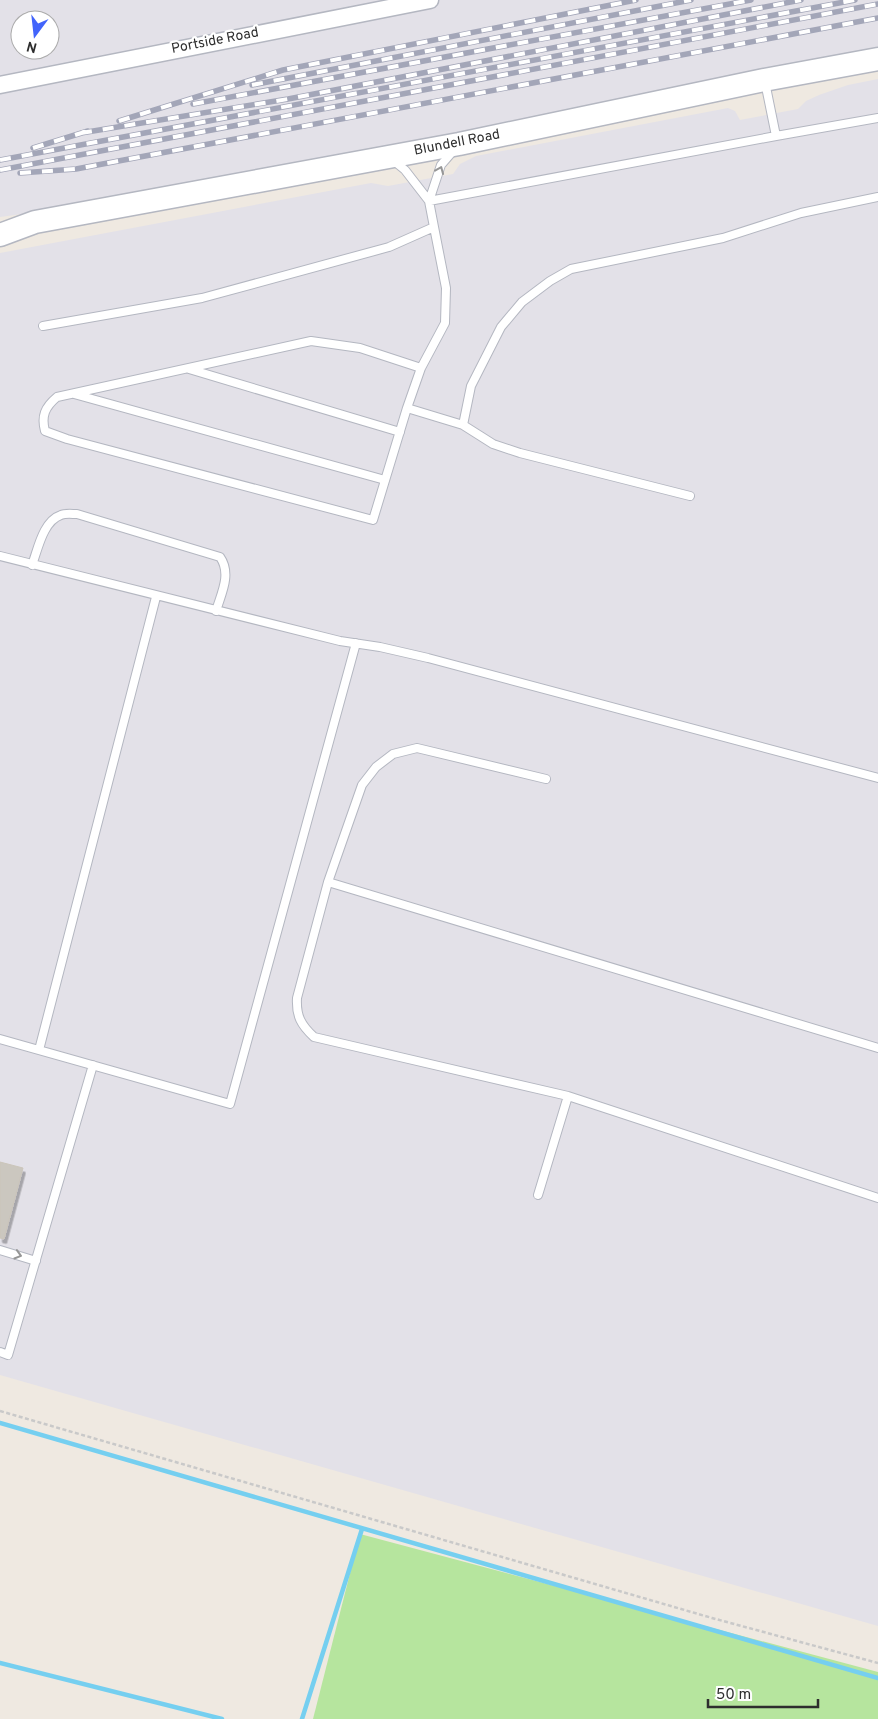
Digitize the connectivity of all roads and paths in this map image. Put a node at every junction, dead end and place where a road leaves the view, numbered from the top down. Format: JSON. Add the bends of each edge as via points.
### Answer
{"nodes":[{"id":1,"x":430,"y":0,"type":"edge"},
{"id":2,"x":878,"y":59,"type":"edge"},
{"id":3,"x":764,"y":80,"type":"junction"},
{"id":4,"x":0,"y":85,"type":"edge"},
{"id":5,"x":878,"y":118,"type":"edge"},
{"id":6,"x":776,"y":136,"type":"junction"},
{"id":7,"x":459,"y":144,"type":"junction"},
{"id":8,"x":388,"y":156,"type":"junction"},
{"id":9,"x":878,"y":197,"type":"edge"},
{"id":10,"x":429,"y":201,"type":"junction"},
{"id":11,"x":0,"y":222,"type":"edge"},
{"id":12,"x":35,"y":222,"type":"junction"},
{"id":13,"x":434,"y":227,"type":"junction"},
{"id":14,"x":0,"y":235,"type":"edge"},
{"id":15,"x":43,"y":326,"type":"dead end"},
{"id":16,"x":186,"y":368,"type":"junction"},
{"id":17,"x":421,"y":368,"type":"junction"},
{"id":18,"x":73,"y":393,"type":"junction"},
{"id":19,"x":407,"y":408,"type":"junction"},
{"id":20,"x":463,"y":425,"type":"junction"},
{"id":21,"x":400,"y":432,"type":"junction"},
{"id":22,"x":386,"y":480,"type":"junction"},
{"id":23,"x":690,"y":496,"type":"dead end"},
{"id":24,"x":0,"y":556,"type":"edge"},
{"id":25,"x":32,"y":565,"type":"junction"},
{"id":26,"x":156,"y":597,"type":"junction"},
{"id":27,"x":216,"y":612,"type":"junction"},
{"id":28,"x":356,"y":643,"type":"junction"},
{"id":29,"x":878,"y":778,"type":"edge"},
{"id":30,"x":546,"y":779,"type":"dead end"},
{"id":31,"x":328,"y":882,"type":"junction"},
{"id":32,"x":0,"y":1039,"type":"edge"},
{"id":33,"x":878,"y":1048,"type":"edge"},
{"id":34,"x":40,"y":1050,"type":"junction"},
{"id":35,"x":93,"y":1065,"type":"junction"},
{"id":36,"x":568,"y":1096,"type":"junction"},
{"id":37,"x":538,"y":1195,"type":"dead end"},
{"id":38,"x":878,"y":1198,"type":"edge"},
{"id":39,"x":0,"y":1250,"type":"edge"},
{"id":40,"x":36,"y":1261,"type":"junction"},
{"id":41,"x":0,"y":1352,"type":"edge"},
{"id":42,"x":0,"y":1411,"type":"edge"},
{"id":43,"x":878,"y":1663,"type":"edge"}],
"edges":[{"from":1,"to":4,"type":"street","name":"Portside Road"},
{"from":2,"to":3,"type":"main road","name":"Blundell Road"},
{"from":3,"to":6,"type":"lane"},
{"from":3,"to":7,"type":"main road","name":"Blundell Road"},
{"from":5,"to":6,"type":"lane"},
{"from":6,"to":10,"type":"lane"},
{"from":7,"to":8,"type":"main road","name":"Blundell Road"},
{"from":10,"to":7,"type":"lane","one_way":true,"via":[[441,165]]},
{"from":8,"to":10,"type":"lane","via":[[405,170]]},
{"from":8,"to":12,"type":"main road","name":"Blundell Road"},
{"from":9,"to":20,"type":"lane","via":[[801,213],[723,238],[571,269],[522,302],[501,327],[471,386]]},
{"from":10,"to":13,"type":"lane"},
{"from":11,"to":12,"type":"main road","name":"Blundell Road"},
{"from":12,"to":14,"type":"main road","name":"Blundell Road"},
{"from":13,"to":15,"type":"lane","via":[[389,246],[202,298]]},
{"from":13,"to":17,"type":"lane","via":[[446,288],[445,323]]},
{"from":16,"to":17,"type":"lane","via":[[311,341],[360,348]]},
{"from":16,"to":18,"type":"lane"},
{"from":16,"to":21,"type":"lane"},
{"from":17,"to":19,"type":"lane"},
{"from":18,"to":22,"type":"lane"},
{"from":18,"to":22,"type":"lane","via":[[57,397],[46,406],[42,420],[45,431],[374,520]]},
{"from":19,"to":20,"type":"lane"},
{"from":19,"to":21,"type":"lane"},
{"from":20,"to":23,"type":"lane","via":[[493,444],[520,454]]},
{"from":21,"to":22,"type":"lane"},
{"from":24,"to":25,"type":"lane"},
{"from":25,"to":26,"type":"lane"},
{"from":25,"to":27,"type":"lane","via":[[42,536],[51,522],[61,514],[77,514],[220,557],[226,565],[226,578]]},
{"from":26,"to":27,"type":"lane"},
{"from":26,"to":34,"type":"lane"},
{"from":27,"to":28,"type":"lane"},
{"from":28,"to":29,"type":"lane","via":[[428,658]]},
{"from":28,"to":35,"type":"lane","via":[[230,1104]]},
{"from":30,"to":31,"type":"lane","via":[[417,748],[393,754],[376,767],[362,786]]},
{"from":31,"to":33,"type":"lane"},
{"from":31,"to":36,"type":"lane","via":[[297,998],[296,1014],[314,1037]]},
{"from":32,"to":34,"type":"lane"},
{"from":34,"to":35,"type":"lane"},
{"from":35,"to":40,"type":"lane"},
{"from":36,"to":37,"type":"lane"},
{"from":36,"to":38,"type":"lane"},
{"from":39,"to":40,"type":"lane","one_way":true},
{"from":40,"to":41,"type":"lane","via":[[8,1355]]},
{"from":42,"to":43,"type":"path","via":[[712,1618]]}]}
